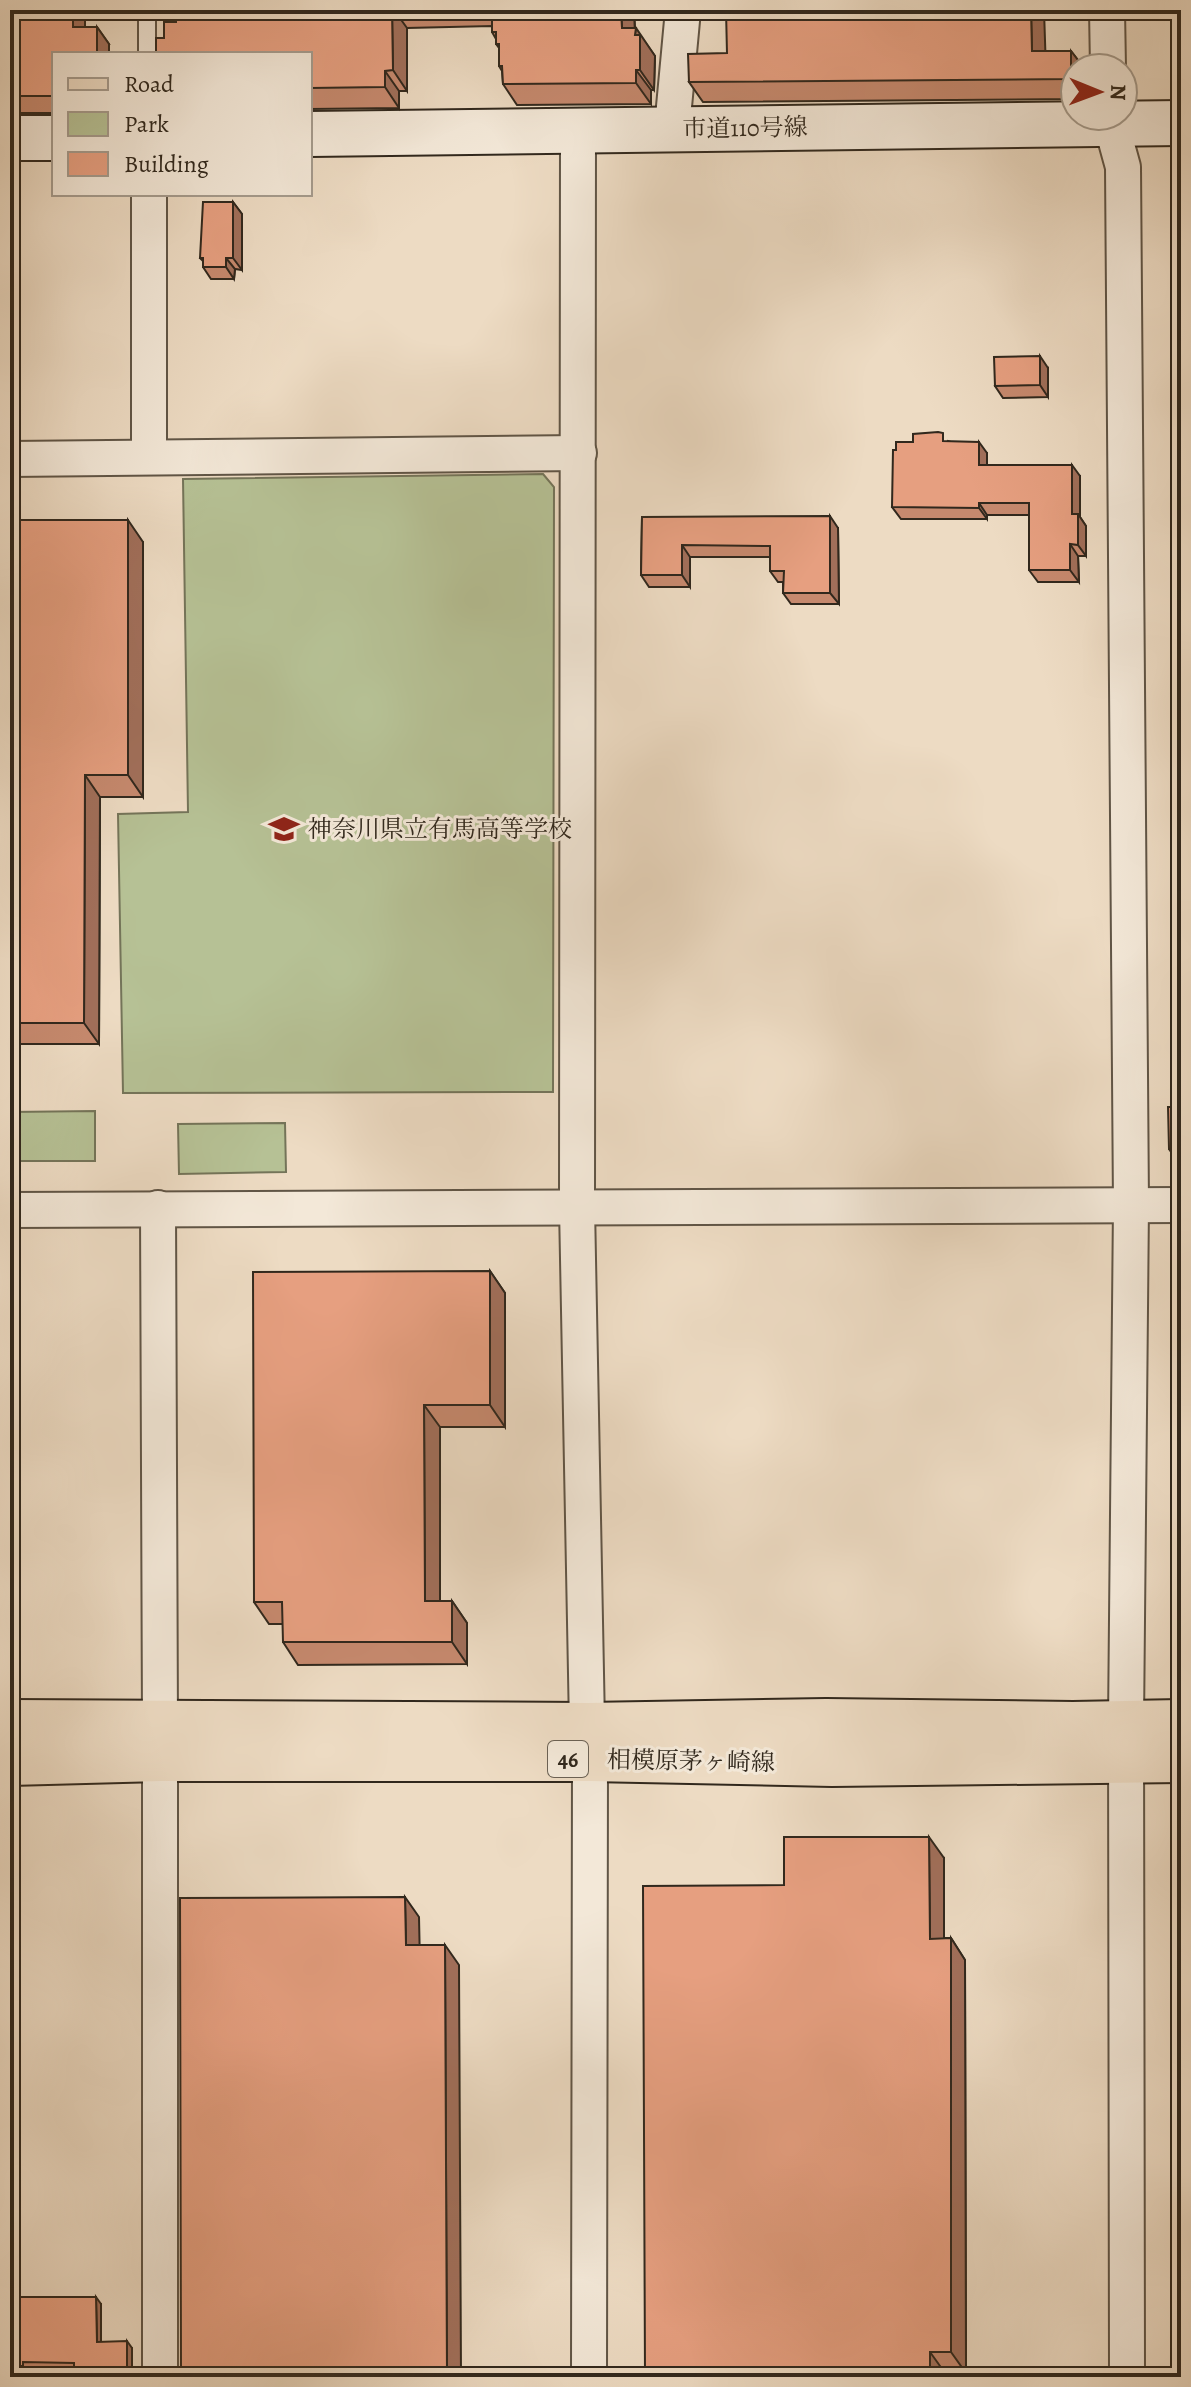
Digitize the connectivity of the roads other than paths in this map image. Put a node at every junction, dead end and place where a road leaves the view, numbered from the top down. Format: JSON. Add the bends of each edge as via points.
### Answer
{"nodes":[{"id":1,"x":147,"y":10,"type":"edge"},
{"id":2,"x":683,"y":10,"type":"edge"},
{"id":3,"x":1107,"y":10,"type":"edge"},
{"id":4,"x":147,"y":52,"type":"edge"},
{"id":5,"x":1108,"y":52,"type":"edge"},
{"id":6,"x":1059,"y":121,"type":"edge"},
{"id":7,"x":1139,"y":121,"type":"edge"},
{"id":8,"x":1181,"y":123,"type":"edge"},
{"id":9,"x":672,"y":128,"type":"junction"},
{"id":10,"x":578,"y":130,"type":"junction"},
{"id":11,"x":1113,"y":132,"type":"edge"},
{"id":12,"x":312,"y":134,"type":"edge"},
{"id":13,"x":10,"y":138,"type":"edge"},
{"id":14,"x":52,"y":138,"type":"edge"},
{"id":15,"x":149,"y":196,"type":"edge"},
{"id":16,"x":579,"y":453,"type":"junction"},
{"id":17,"x":149,"y":457,"type":"junction"},
{"id":18,"x":10,"y":459,"type":"edge"},
{"id":19,"x":1131,"y":1205,"type":"junction"},
{"id":20,"x":1181,"y":1205,"type":"edge"},
{"id":21,"x":577,"y":1207,"type":"junction"},
{"id":22,"x":158,"y":1208,"type":"junction"},
{"id":23,"x":10,"y":1210,"type":"edge"},
{"id":24,"x":10,"y":1722,"type":"edge"},
{"id":25,"x":1181,"y":1722,"type":"edge"},
{"id":26,"x":589,"y":1742,"type":"junction"},
{"id":27,"x":1126,"y":1742,"type":"junction"},
{"id":28,"x":160,"y":1760,"type":"junction"},
{"id":29,"x":1181,"y":1760,"type":"edge"},
{"id":30,"x":10,"y":1763,"type":"edge"},
{"id":31,"x":160,"y":2377,"type":"edge"},
{"id":32,"x":589,"y":2377,"type":"edge"},
{"id":33,"x":1127,"y":2377,"type":"edge"}],
"edges":[{"from":1,"to":4,"type":"lane"},
{"from":2,"to":9,"type":"street"},
{"from":3,"to":5,"type":"street"},
{"from":6,"to":9,"type":"street","name":"市道110号線"},
{"from":7,"to":8,"type":"street","name":"市道110号線"},
{"from":9,"to":10,"type":"street","name":"市道110号線"},
{"from":10,"to":12,"type":"street","name":"市道110号線"},
{"from":10,"to":16,"type":"street"},
{"from":11,"to":19,"type":"street","via":[[1123,167]]},
{"from":13,"to":14,"type":"street"},
{"from":15,"to":17,"type":"street"},
{"from":16,"to":17,"type":"street"},
{"from":16,"to":21,"type":"street"},
{"from":17,"to":18,"type":"street"},
{"from":19,"to":20,"type":"street"},
{"from":19,"to":21,"type":"street"},
{"from":19,"to":27,"type":"street"},
{"from":21,"to":22,"type":"street"},
{"from":21,"to":26,"type":"street"},
{"from":22,"to":23,"type":"street"},
{"from":22,"to":28,"type":"street"},
{"from":24,"to":28,"type":"main road","name":"相模原茅ヶ崎線","number":"46"},
{"from":25,"to":27,"type":"main road","name":"相模原茅ヶ崎線","number":"46"},
{"from":26,"to":27,"type":"main road","name":"相模原茅ヶ崎線","number":"46","via":[[832,1764]]},
{"from":26,"to":28,"type":"main road","name":"相模原茅ヶ崎線","number":"46"},
{"from":26,"to":32,"type":"street"},
{"from":27,"to":29,"type":"main road","name":"相模原茅ヶ崎線","number":"46"},
{"from":27,"to":33,"type":"street"},
{"from":28,"to":30,"type":"main road","name":"相模原茅ヶ崎線","number":"46"},
{"from":28,"to":31,"type":"street"}]}
